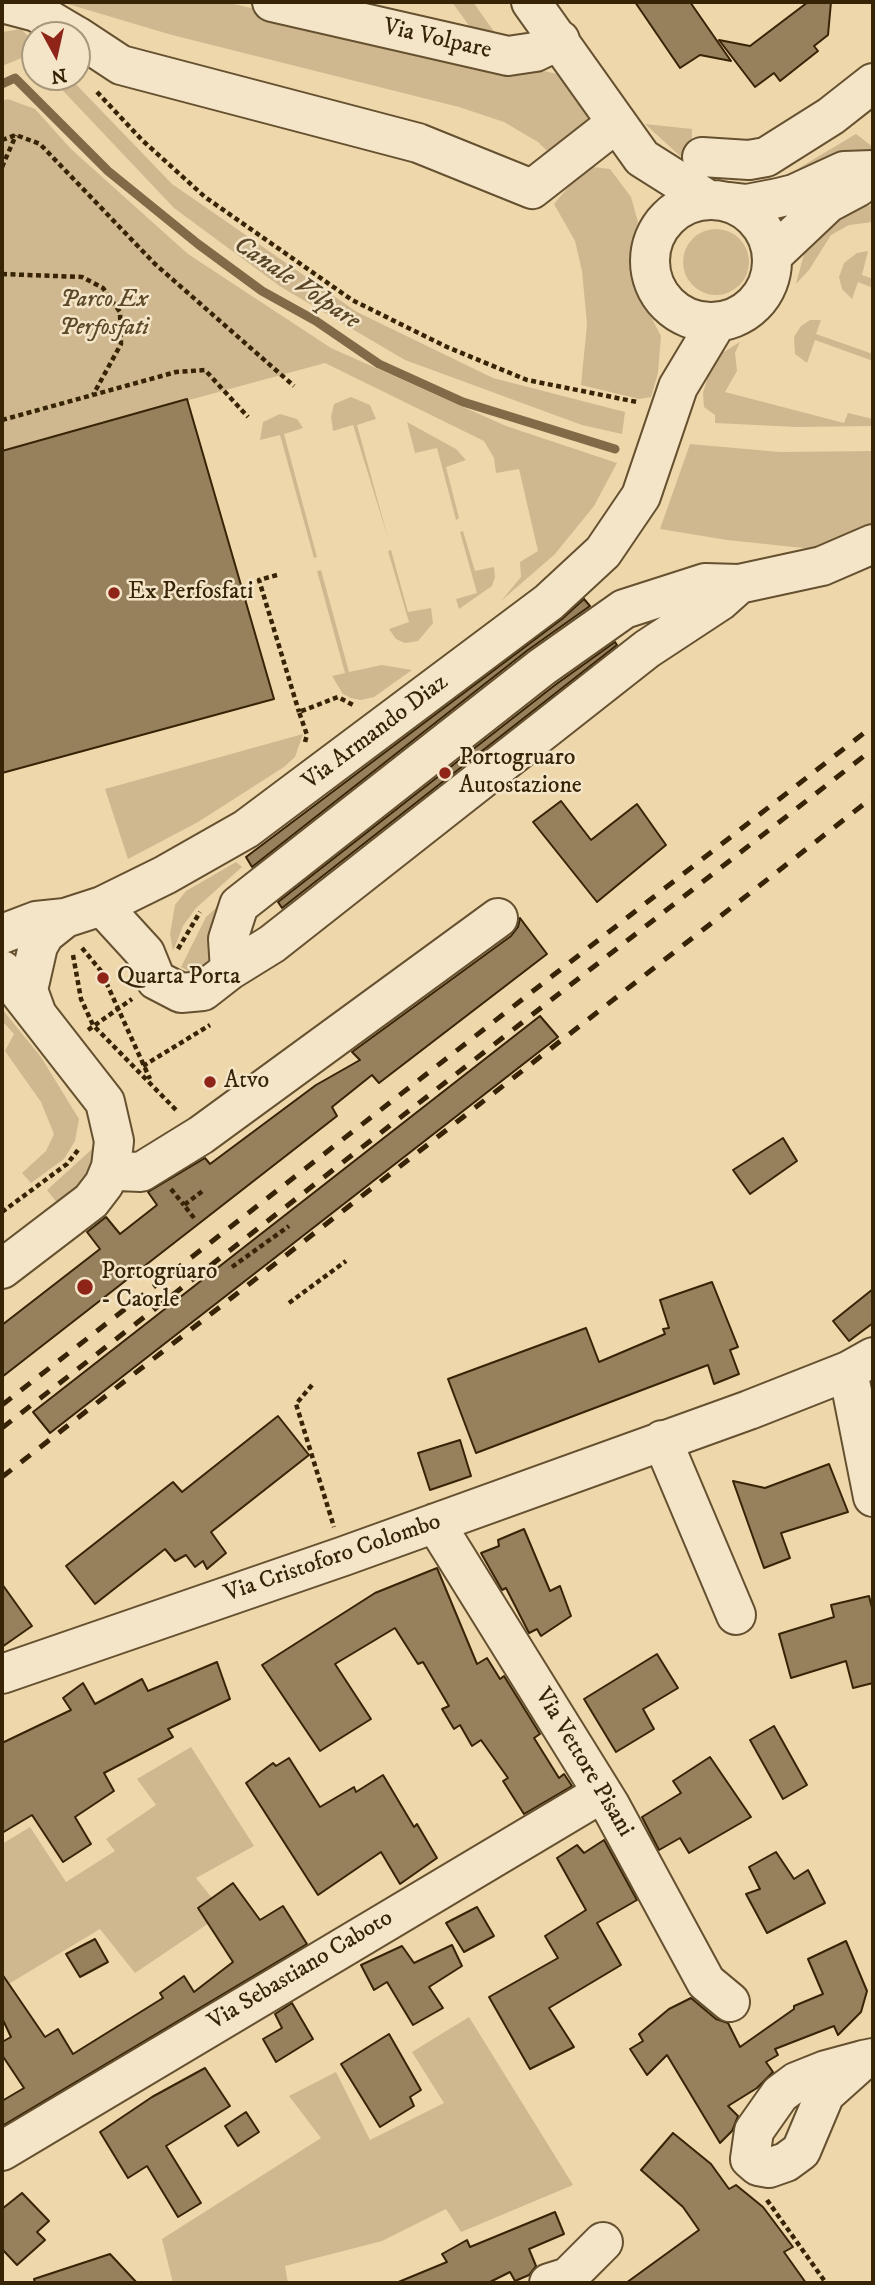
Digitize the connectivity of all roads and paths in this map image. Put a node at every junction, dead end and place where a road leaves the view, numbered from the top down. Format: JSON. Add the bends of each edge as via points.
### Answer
{"nodes":[{"id":1,"x":272,"y":2,"type":"edge"},
{"id":2,"x":531,"y":2,"type":"edge"},
{"id":3,"x":2,"y":3,"type":"edge"},
{"id":4,"x":51,"y":21,"type":"edge"},
{"id":5,"x":560,"y":40,"type":"junction"},
{"id":6,"x":91,"y":46,"type":"edge"},
{"id":7,"x":873,"y":83,"type":"edge"},
{"id":8,"x":96,"y":90,"type":"dead end"},
{"id":9,"x":615,"y":124,"type":"junction"},
{"id":10,"x":16,"y":135,"type":"junction"},
{"id":11,"x":2,"y":141,"type":"edge"},
{"id":12,"x":702,"y":156,"type":"dead end"},
{"id":13,"x":642,"y":158,"type":"junction"},
{"id":14,"x":2,"y":167,"type":"edge"},
{"id":15,"x":873,"y":170,"type":"edge"},
{"id":16,"x":873,"y":183,"type":"edge"},
{"id":17,"x":718,"y":201,"type":"junction"},
{"id":18,"x":651,"y":250,"type":"junction"},
{"id":19,"x":773,"y":255,"type":"junction"},
{"id":20,"x":2,"y":274,"type":"edge"},
{"id":21,"x":669,"y":305,"type":"junction"},
{"id":22,"x":717,"y":322,"type":"junction"},
{"id":23,"x":294,"y":386,"type":"dead end"},
{"id":24,"x":93,"y":395,"type":"junction"},
{"id":25,"x":676,"y":395,"type":"junction"},
{"id":26,"x":634,"y":402,"type":"junction"},
{"id":27,"x":632,"y":415,"type":"dead end"},
{"id":28,"x":248,"y":417,"type":"dead end"},
{"id":29,"x":2,"y":420,"type":"edge"},
{"id":30,"x":873,"y":544,"type":"edge"},
{"id":31,"x":277,"y":575,"type":"dead end"},
{"id":32,"x":739,"y":584,"type":"junction"},
{"id":33,"x":299,"y":712,"type":"dead end"},
{"id":34,"x":165,"y":875,"type":"junction"},
{"id":35,"x":102,"y":906,"type":"junction"},
{"id":36,"x":498,"y":918,"type":"dead end"},
{"id":37,"x":2,"y":934,"type":"edge"},
{"id":38,"x":72,"y":936,"type":"junction"},
{"id":39,"x":145,"y":953,"type":"junction"},
{"id":40,"x":2,"y":970,"type":"edge"},
{"id":41,"x":230,"y":970,"type":"junction"},
{"id":42,"x":137,"y":996,"type":"dead end"},
{"id":43,"x":117,"y":1009,"type":"junction"},
{"id":44,"x":36,"y":1012,"type":"junction"},
{"id":45,"x":211,"y":1025,"type":"dead end"},
{"id":46,"x":80,"y":1038,"type":"junction"},
{"id":47,"x":144,"y":1065,"type":"junction"},
{"id":48,"x":138,"y":1069,"type":"junction"},
{"id":49,"x":151,"y":1083,"type":"junction"},
{"id":50,"x":188,"y":1122,"type":"junction"},
{"id":51,"x":84,"y":1139,"type":"dead end"},
{"id":52,"x":107,"y":1175,"type":"junction"},
{"id":53,"x":171,"y":1189,"type":"dead end"},
{"id":54,"x":204,"y":1190,"type":"dead end"},
{"id":55,"x":184,"y":1205,"type":"junction"},
{"id":56,"x":2,"y":1212,"type":"edge"},
{"id":57,"x":194,"y":1218,"type":"dead end"},
{"id":58,"x":289,"y":1226,"type":"dead end"},
{"id":59,"x":346,"y":1261,"type":"dead end"},
{"id":60,"x":232,"y":1268,"type":"dead end"},
{"id":61,"x":2,"y":1269,"type":"edge"},
{"id":62,"x":289,"y":1303,"type":"dead end"},
{"id":63,"x":861,"y":1364,"type":"edge"},
{"id":64,"x":312,"y":1385,"type":"dead end"},
{"id":65,"x":662,"y":1440,"type":"junction"},
{"id":66,"x":873,"y":1497,"type":"edge"},
{"id":67,"x":435,"y":1523,"type":"junction"},
{"id":68,"x":344,"y":1556,"type":"junction"},
{"id":69,"x":736,"y":1615,"type":"dead end"},
{"id":70,"x":2,"y":1674,"type":"edge"},
{"id":71,"x":602,"y":1793,"type":"junction"},
{"id":72,"x":730,"y":2002,"type":"dead end"},
{"id":73,"x":868,"y":2059,"type":"edge"},
{"id":74,"x":2,"y":2151,"type":"edge"},
{"id":75,"x":769,"y":2168,"type":"joint"},
{"id":76,"x":603,"y":2242,"type":"dead end"},
{"id":77,"x":549,"y":2283,"type":"edge"},
{"id":78,"x":826,"y":2283,"type":"edge"}],
"edges":[{"from":1,"to":5,"type":"street","name":"Via Volpare","via":[[508,56],[535,52]]},
{"from":2,"to":5,"type":"street"},
{"from":3,"to":4,"type":"street"},
{"from":5,"to":9,"type":"street"},
{"from":6,"to":9,"type":"street","via":[[121,65],[418,144],[532,189]]},
{"from":7,"to":12,"type":"street","via":[[765,157]]},
{"from":8,"to":26,"type":"path","via":[[205,197],[352,300],[527,380]]},
{"from":9,"to":13,"type":"street"},
{"from":10,"to":11,"type":"path"},
{"from":10,"to":14,"type":"path"},
{"from":10,"to":23,"type":"path","via":[[40,144],[155,264]]},
{"from":13,"to":17,"type":"street"},
{"from":13,"to":18,"type":"street","name":"Via Armando Diaz","via":[[641,181],[653,224]]},
{"from":15,"to":17,"type":"street","via":[[844,171],[778,198],[747,204]]},
{"from":16,"to":19,"type":"street","via":[[828,203]]},
{"from":17,"to":18,"type":"street","via":[[687,204],[670,215],[657,231]]},
{"from":17,"to":19,"type":"street","via":[[746,210],[760,222]]},
{"from":18,"to":21,"type":"street","name":"Via Armando Diaz","via":[[653,280]]},
{"from":19,"to":22,"type":"street","via":[[767,286],[755,304],[738,316]]},
{"from":20,"to":24,"type":"path","via":[[82,277],[103,288],[120,312],[121,344]]},
{"from":21,"to":22,"type":"street","via":[[686,317]]},
{"from":21,"to":25,"type":"street","name":"Via Armando Diaz","via":[[677,342]]},
{"from":22,"to":25,"type":"street","name":"Via Armando Diaz"},
{"from":24,"to":28,"type":"path","via":[[176,372],[205,370]]},
{"from":24,"to":29,"type":"path"},
{"from":25,"to":26,"type":"path"},
{"from":25,"to":34,"type":"street","name":"Via Armando Diaz","via":[[650,474],[630,515],[572,583],[246,829]]},
{"from":26,"to":27,"type":"path"},
{"from":30,"to":32,"type":"street","via":[[822,566]]},
{"from":31,"to":33,"type":"path","via":[[258,580]]},
{"from":32,"to":41,"type":"street","via":[[647,649],[272,944]]},
{"from":32,"to":41,"type":"street","via":[[705,583],[624,609],[541,667],[239,905],[228,939]]},
{"from":34,"to":35,"type":"street","name":"Via Armando Diaz"},
{"from":34,"to":39,"type":"street"},
{"from":35,"to":38,"type":"street","name":"Via Armando Diaz"},
{"from":35,"to":39,"type":"street"},
{"from":36,"to":50,"type":"street"},
{"from":37,"to":38,"type":"street","via":[[36,921]]},
{"from":38,"to":43,"type":"path","via":[[101,971]]},
{"from":38,"to":44,"type":"street","name":"Via Armando Diaz","via":[[45,934],[38,946],[27,990]]},
{"from":38,"to":46,"type":"path","via":[[81,999]]},
{"from":39,"to":41,"type":"street","via":[[156,980],[181,993],[203,991]]},
{"from":40,"to":44,"type":"street","name":"Via Armando Diaz"},
{"from":42,"to":43,"type":"path"},
{"from":43,"to":46,"type":"path"},
{"from":43,"to":47,"type":"path"},
{"from":44,"to":46,"type":"street","name":"Via Armando Diaz"},
{"from":45,"to":47,"type":"path"},
{"from":46,"to":48,"type":"path"},
{"from":46,"to":52,"type":"street","name":"Via Armando Diaz","via":[[110,1116],[114,1141]]},
{"from":47,"to":48,"type":"path"},
{"from":47,"to":49,"type":"path"},
{"from":48,"to":49,"type":"path"},
{"from":49,"to":50,"type":"path"},
{"from":50,"to":52,"type":"street","via":[[202,1150],[197,1161],[157,1192]]},
{"from":51,"to":56,"type":"path","via":[[67,1164]]},
{"from":52,"to":61,"type":"street","via":[[91,1200]]},
{"from":53,"to":55,"type":"path"},
{"from":54,"to":55,"type":"path"},
{"from":55,"to":57,"type":"path"},
{"from":58,"to":60,"type":"path"},
{"from":59,"to":62,"type":"path"},
{"from":63,"to":65,"type":"street","name":"Via Cristoforo Colombo"},
{"from":63,"to":66,"type":"street"},
{"from":64,"to":68,"type":"path","via":[[296,1404]]},
{"from":65,"to":67,"type":"street","name":"Via Cristoforo Colombo"},
{"from":65,"to":69,"type":"street"},
{"from":67,"to":68,"type":"street","name":"Via Cristoforo Colombo"},
{"from":67,"to":71,"type":"street","name":"Via Vettore Pisani"},
{"from":68,"to":70,"type":"street","name":"Via Cristoforo Colombo"},
{"from":71,"to":72,"type":"street","name":"Via Vettore Pisani","via":[[706,1982]]},
{"from":71,"to":74,"type":"street","name":"Via Sebastiano Caboto"},
{"from":73,"to":75,"type":"street","via":[[796,2082],[780,2094],[754,2131],[750,2146],[750,2159]]},
{"from":75,"to":78,"type":"path","via":[[760,2190]]},
{"from":76,"to":77,"type":"street","via":[[568,2277]]}]}
